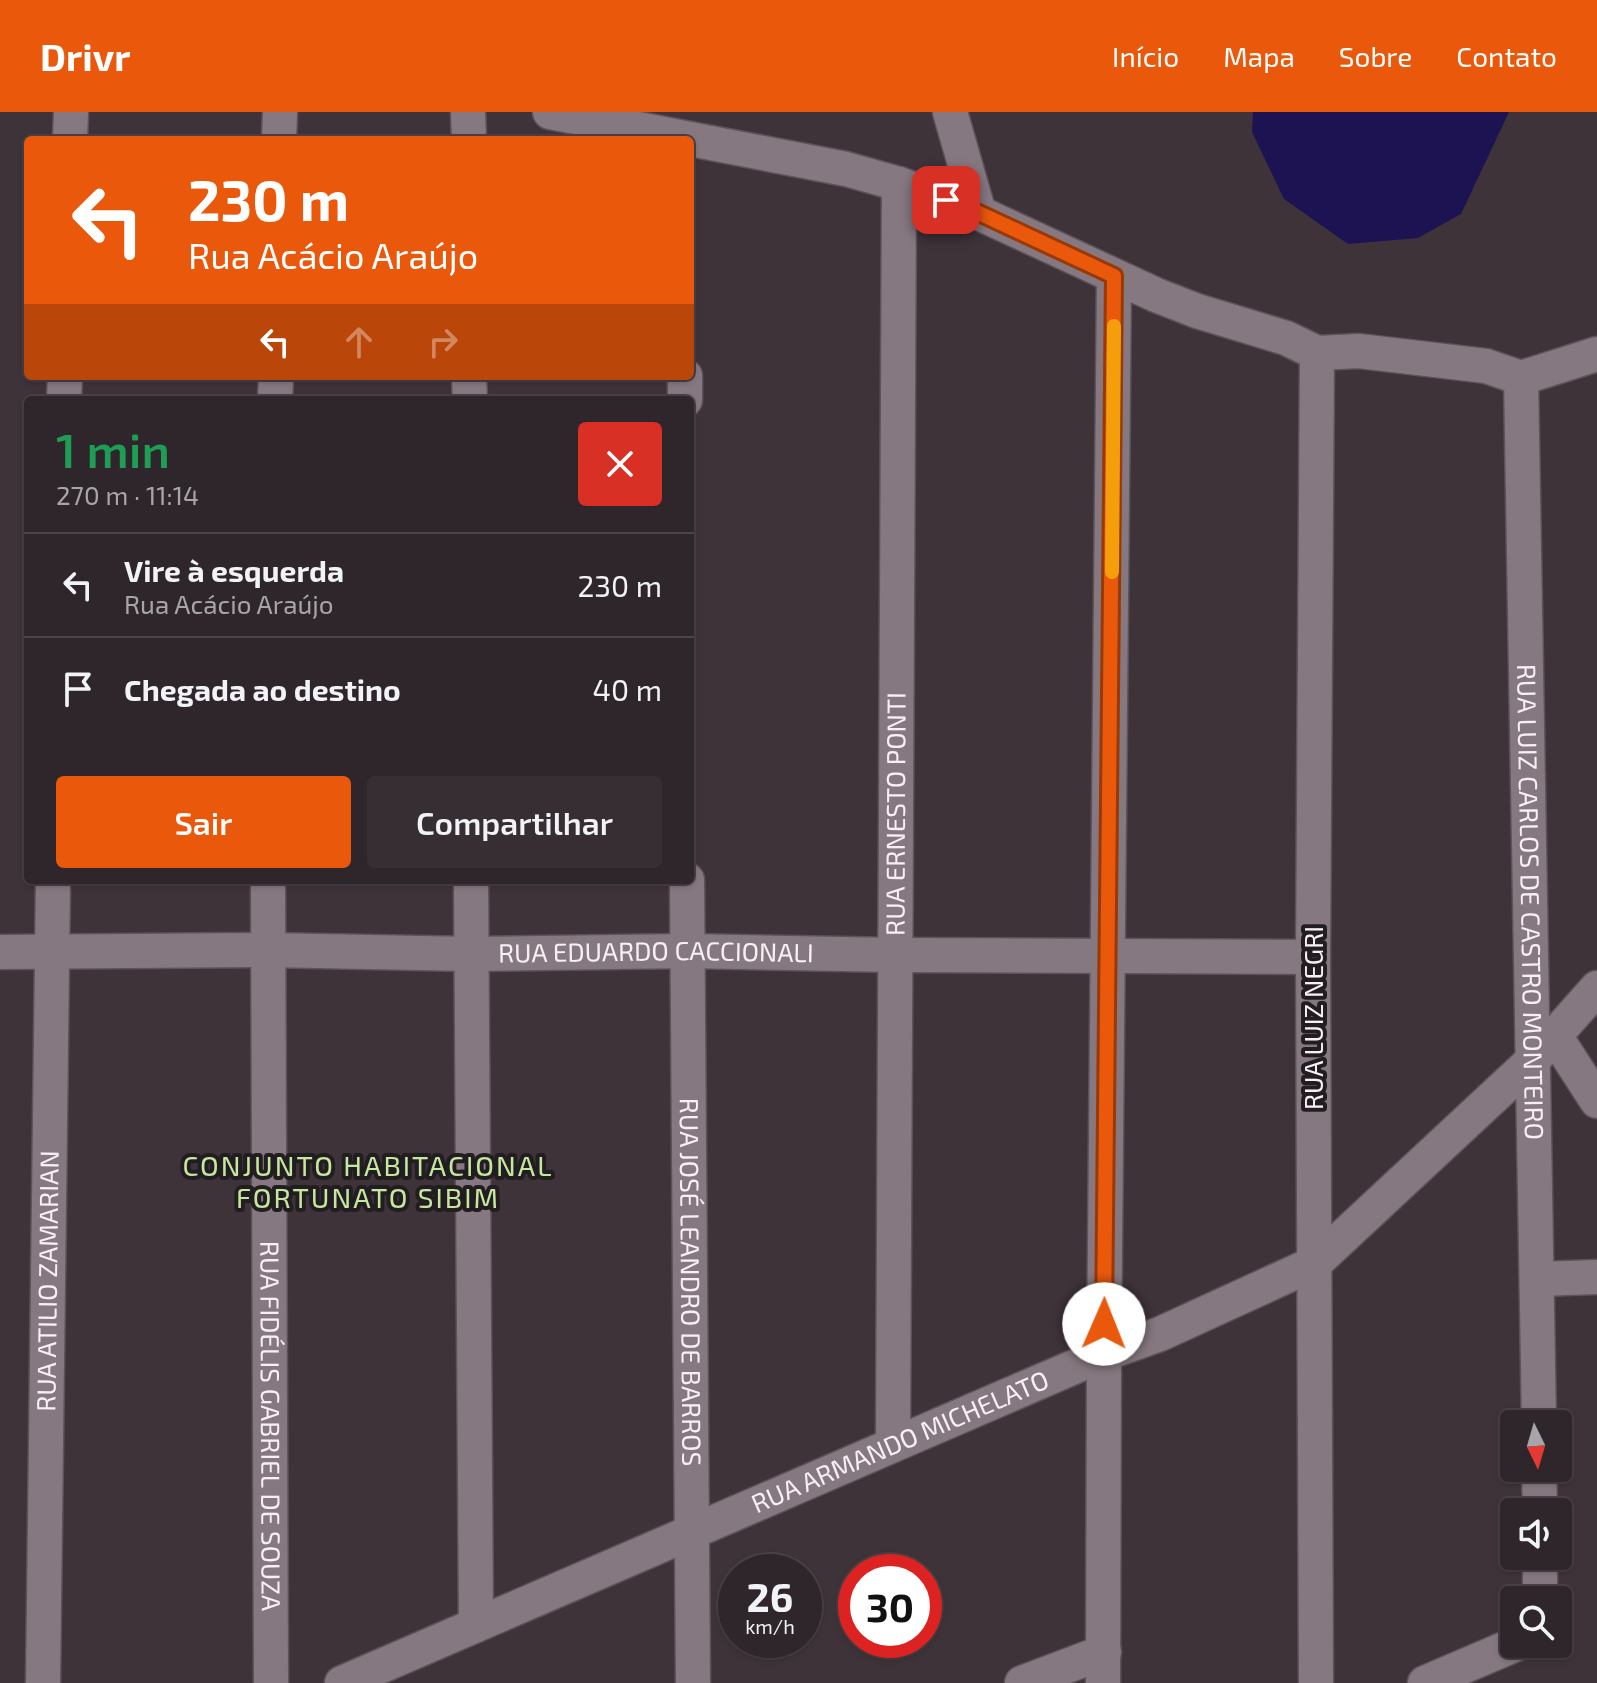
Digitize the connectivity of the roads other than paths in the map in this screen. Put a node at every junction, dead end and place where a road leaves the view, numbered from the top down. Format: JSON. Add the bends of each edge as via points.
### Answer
{"nodes":[{"id":1,"x":71,"y":112,"type":"edge"},
{"id":2,"x":280,"y":112,"type":"edge"},
{"id":3,"x":468,"y":112,"type":"edge"},
{"id":4,"x":550,"y":112,"type":"edge"},
{"id":5,"x":950,"y":112,"type":"edge"},
{"id":6,"x":682,"y":130,"type":"edge"},
{"id":7,"x":70,"y":136,"type":"edge"},
{"id":8,"x":279,"y":136,"type":"edge"},
{"id":9,"x":469,"y":136,"type":"edge"},
{"id":10,"x":899,"y":184,"type":"junction"},
{"id":11,"x":979,"y":213,"type":"junction"},
{"id":12,"x":1114,"y":276,"type":"junction"},
{"id":13,"x":1317,"y":353,"type":"junction"},
{"id":14,"x":1597,"y":354,"type":"edge"},
{"id":15,"x":1521,"y":378,"type":"junction"},
{"id":16,"x":53,"y":884,"type":"edge"},
{"id":17,"x":268,"y":884,"type":"edge"},
{"id":18,"x":471,"y":884,"type":"edge"},
{"id":19,"x":687,"y":884,"type":"edge"},
{"id":20,"x":267,"y":950,"type":"junction"},
{"id":21,"x":687,"y":951,"type":"junction"},
{"id":22,"x":0,"y":952,"type":"edge"},
{"id":23,"x":52,"y":952,"type":"junction"},
{"id":24,"x":471,"y":954,"type":"junction"},
{"id":25,"x":895,"y":955,"type":"junction"},
{"id":26,"x":1109,"y":956,"type":"junction"},
{"id":27,"x":1313,"y":957,"type":"junction"},
{"id":28,"x":1597,"y":988,"type":"edge"},
{"id":29,"x":1544,"y":1048,"type":"junction"},
{"id":30,"x":1597,"y":1101,"type":"edge"},
{"id":31,"x":1315,"y":1263,"type":"junction"},
{"id":32,"x":1597,"y":1277,"type":"edge"},
{"id":33,"x":1538,"y":1279,"type":"junction"},
{"id":34,"x":1104,"y":1354,"type":"junction"},
{"id":35,"x":1539,"y":1410,"type":"edge"},
{"id":36,"x":893,"y":1444,"type":"junction"},
{"id":37,"x":693,"y":1532,"type":"junction"},
{"id":38,"x":476,"y":1625,"type":"junction"},
{"id":39,"x":1500,"y":1651,"type":"edge"},
{"id":40,"x":1104,"y":1668,"type":"edge"},
{"id":41,"x":43,"y":1683,"type":"edge"},
{"id":42,"x":271,"y":1683,"type":"edge"},
{"id":43,"x":342,"y":1683,"type":"edge"},
{"id":44,"x":693,"y":1683,"type":"edge"},
{"id":45,"x":1022,"y":1683,"type":"edge"},
{"id":46,"x":1316,"y":1683,"type":"edge"},
{"id":47,"x":1425,"y":1683,"type":"edge"}],
"edges":[{"from":1,"to":7,"type":"street"},
{"from":2,"to":8,"type":"street"},
{"from":3,"to":9,"type":"street"},
{"from":4,"to":6,"type":"street"},
{"from":5,"to":11,"type":"street"},
{"from":6,"to":10,"type":"street"},
{"from":10,"to":11,"type":"street"},
{"from":10,"to":25,"type":"street","name":"RUA ERNESTO PONTI"},
{"from":11,"to":12,"type":"street"},
{"from":12,"to":13,"type":"street"},
{"from":12,"to":26,"type":"street"},
{"from":13,"to":15,"type":"street","via":[[1359,351],[1486,366]]},
{"from":13,"to":27,"type":"street","name":"RUA LUIZ NEGRI"},
{"from":14,"to":15,"type":"street"},
{"from":15,"to":29,"type":"street","name":"RUA LUIZ CARLOS DE CASTRO MONTEIRO","via":[[1529,975]]},
{"from":16,"to":23,"type":"street","name":"RUA ATILIO ZAMARIAN"},
{"from":17,"to":20,"type":"street","name":"RUA FIDÉLIS GABRIEL DE SOUZA"},
{"from":18,"to":24,"type":"street"},
{"from":19,"to":21,"type":"street","name":"RUA JOSÉ LEANDRO DE BARROS"},
{"from":20,"to":23,"type":"street","name":"RUA EDUARDO CACCIONALI"},
{"from":20,"to":24,"type":"street","name":"RUA EDUARDO CACCIONALI"},
{"from":20,"to":42,"type":"street","name":"RUA FIDÉLIS GABRIEL DE SOUZA"},
{"from":21,"to":24,"type":"street","name":"RUA EDUARDO CACCIONALI"},
{"from":21,"to":25,"type":"street","name":"RUA EDUARDO CACCIONALI"},
{"from":21,"to":37,"type":"street","name":"RUA JOSÉ LEANDRO DE BARROS"},
{"from":22,"to":23,"type":"street","name":"RUA EDUARDO CACCIONALI"},
{"from":23,"to":41,"type":"street","name":"RUA ATILIO ZAMARIAN"},
{"from":24,"to":38,"type":"street"},
{"from":25,"to":26,"type":"street","name":"RUA EDUARDO CACCIONALI"},
{"from":25,"to":36,"type":"street","name":"RUA ERNESTO PONTI"},
{"from":26,"to":27,"type":"street","name":"RUA EDUARDO CACCIONALI"},
{"from":26,"to":34,"type":"street"},
{"from":27,"to":31,"type":"street","name":"RUA LUIZ NEGRI"},
{"from":28,"to":29,"type":"street","name":"RUA ARMANDO MICHELATO"},
{"from":29,"to":30,"type":"street"},
{"from":29,"to":31,"type":"street","name":"RUA ARMANDO MICHELATO"},
{"from":29,"to":33,"type":"street","name":"RUA LUIZ CARLOS DE CASTRO MONTEIRO"},
{"from":31,"to":34,"type":"street","name":"RUA ARMANDO MICHELATO"},
{"from":31,"to":46,"type":"street","name":"RUA LUIZ NEGRI"},
{"from":32,"to":33,"type":"street"},
{"from":33,"to":35,"type":"street","name":"RUA LUIZ CARLOS DE CASTRO MONTEIRO"},
{"from":34,"to":36,"type":"street","name":"RUA ARMANDO MICHELATO"},
{"from":34,"to":40,"type":"street"},
{"from":36,"to":37,"type":"street","name":"RUA ARMANDO MICHELATO"},
{"from":37,"to":38,"type":"street","name":"RUA ARMANDO MICHELATO"},
{"from":37,"to":44,"type":"street","name":"RUA JOSÉ LEANDRO DE BARROS"},
{"from":38,"to":43,"type":"street","name":"RUA ARMANDO MICHELATO"},
{"from":39,"to":47,"type":"street"},
{"from":40,"to":45,"type":"street"}]}
